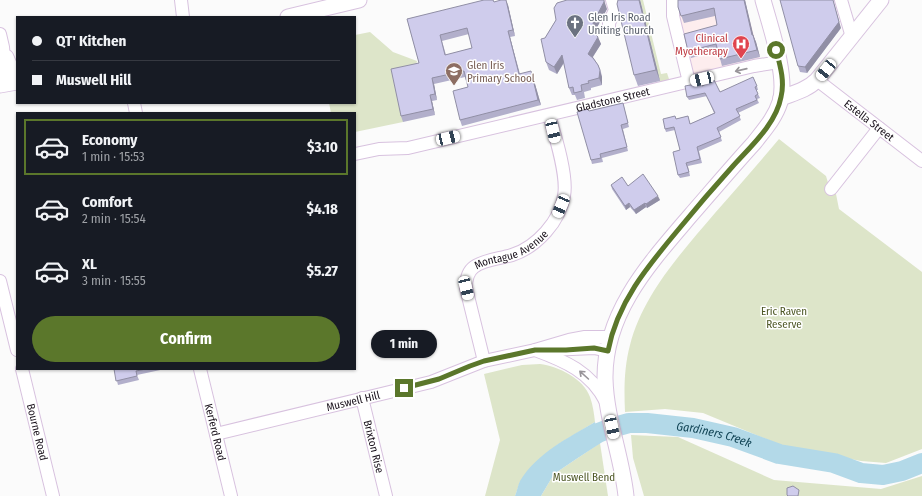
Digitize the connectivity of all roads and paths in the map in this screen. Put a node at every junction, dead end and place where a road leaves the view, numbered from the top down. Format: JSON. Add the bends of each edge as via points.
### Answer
{"nodes":[{"id":1,"x":359,"y":0,"type":"edge"},
{"id":2,"x":612,"y":0,"type":"edge"},
{"id":3,"x":673,"y":0,"type":"edge"},
{"id":4,"x":763,"y":0,"type":"edge"},
{"id":5,"x":841,"y":0,"type":"edge"},
{"id":6,"x":881,"y":0,"type":"edge"},
{"id":7,"x":292,"y":16,"type":"edge"},
{"id":8,"x":609,"y":27,"type":"dead end"},
{"id":9,"x":0,"y":34,"type":"edge"},
{"id":10,"x":852,"y":37,"type":"junction"},
{"id":11,"x":779,"y":62,"type":"junction"},
{"id":12,"x":817,"y":80,"type":"junction"},
{"id":13,"x":10,"y":82,"type":"edge"},
{"id":14,"x":689,"y":82,"type":"junction"},
{"id":15,"x":781,"y":98,"type":"junction"},
{"id":16,"x":549,"y":115,"type":"junction"},
{"id":17,"x":879,"y":128,"type":"junction"},
{"id":18,"x":356,"y":154,"type":"edge"},
{"id":19,"x":922,"y":161,"type":"edge"},
{"id":20,"x":831,"y":189,"type":"dead end"},
{"id":21,"x":0,"y":281,"type":"edge"},
{"id":22,"x":609,"y":344,"type":"junction"},
{"id":23,"x":16,"y":346,"type":"edge"},
{"id":24,"x":535,"y":350,"type":"junction"},
{"id":25,"x":484,"y":361,"type":"junction"},
{"id":26,"x":22,"y":370,"type":"edge"},
{"id":27,"x":200,"y":370,"type":"edge"},
{"id":28,"x":362,"y":398,"type":"junction"},
{"id":29,"x":609,"y":410,"type":"junction"},
{"id":30,"x":216,"y":434,"type":"junction"},
{"id":31,"x":627,"y":492,"type":"edge"},
{"id":32,"x":53,"y":496,"type":"edge"},
{"id":33,"x":231,"y":496,"type":"edge"},
{"id":34,"x":386,"y":496,"type":"edge"}],
"edges":[{"from":1,"to":7,"type":"main road"},
{"from":2,"to":8,"type":"street","via":[[615,10]]},
{"from":3,"to":14,"type":"street","via":[[673,16]]},
{"from":4,"to":11,"type":"main road"},
{"from":5,"to":10,"type":"street"},
{"from":6,"to":10,"type":"main road"},
{"from":9,"to":13,"type":"street"},
{"from":10,"to":12,"type":"main road"},
{"from":11,"to":14,"type":"street","name":"Gladstone Street","one_way":true},
{"from":11,"to":15,"type":"main road","via":[[783,84]]},
{"from":12,"to":15,"type":"main road","via":[[804,90]]},
{"from":12,"to":17,"type":"street","name":"Estella Street"},
{"from":14,"to":16,"type":"street","name":"Gladstone Street"},
{"from":15,"to":22,"type":"main road","via":[[766,128],[639,278],[624,303]]},
{"from":16,"to":18,"type":"street","name":"Gladstone Street","via":[[408,148],[379,149]]},
{"from":16,"to":25,"type":"street","name":"Montague Avenue","via":[[564,178],[564,196],[557,216],[531,246],[512,256],[476,265],[466,278],[466,288]]},
{"from":17,"to":19,"type":"street","name":"Estella Street"},
{"from":17,"to":20,"type":"street"},
{"from":21,"to":23,"type":"street"},
{"from":22,"to":24,"type":"street","name":"Muswell Hill","via":[[594,348]]},
{"from":22,"to":29,"type":"main road","via":[[605,378]]},
{"from":24,"to":25,"type":"street","name":"Muswell Hill"},
{"from":29,"to":24,"type":"street","one_way":true,"via":[[597,387],[578,369]]},
{"from":25,"to":28,"type":"street","name":"Muswell Hill","via":[[432,382]]},
{"from":26,"to":32,"type":"street","name":"Bourne Road"},
{"from":27,"to":30,"type":"street","name":"Kerferd Road"},
{"from":28,"to":30,"type":"street","name":"Muswell Hill"},
{"from":28,"to":34,"type":"street","name":"Brixton Rise"},
{"from":29,"to":31,"type":"main road"},
{"from":30,"to":33,"type":"street","name":"Kerferd Road"}]}
